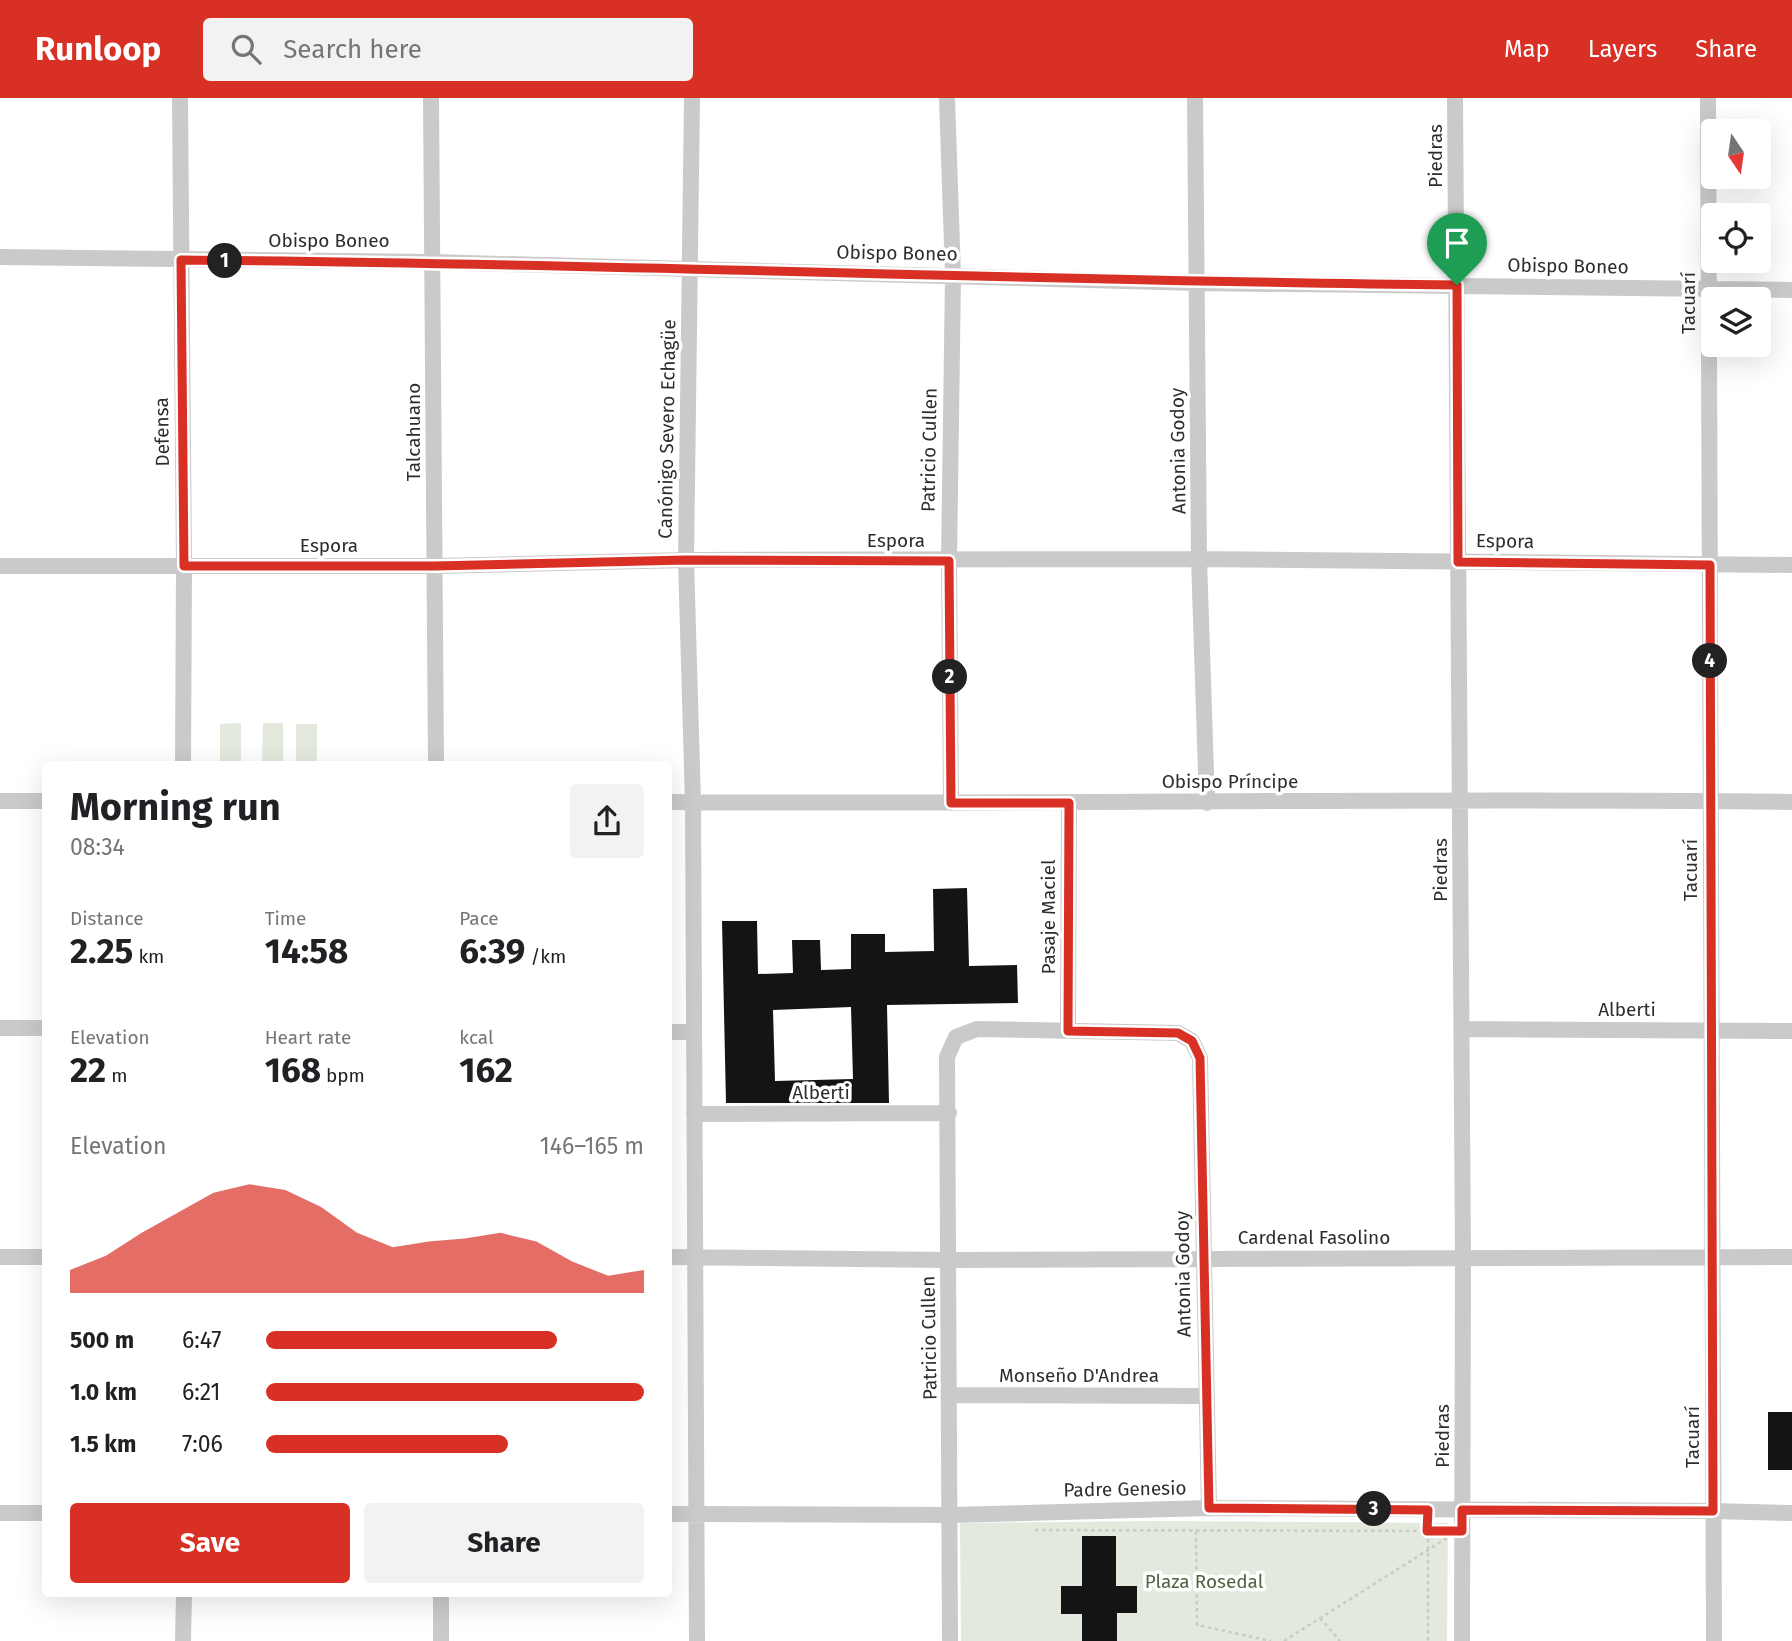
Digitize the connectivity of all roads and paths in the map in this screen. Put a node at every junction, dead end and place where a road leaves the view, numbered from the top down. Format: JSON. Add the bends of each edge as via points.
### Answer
{"nodes":[{"id":1,"x":180,"y":98,"type":"edge"},
{"id":2,"x":431,"y":98,"type":"edge"},
{"id":3,"x":692,"y":98,"type":"edge"},
{"id":4,"x":947,"y":98,"type":"edge"},
{"id":5,"x":1195,"y":98,"type":"edge"},
{"id":6,"x":1455,"y":98,"type":"edge"},
{"id":7,"x":1708,"y":98,"type":"edge"},
{"id":8,"x":0,"y":257,"type":"edge"},
{"id":9,"x":181,"y":260,"type":"junction"},
{"id":10,"x":432,"y":262,"type":"junction"},
{"id":11,"x":691,"y":270,"type":"junction"},
{"id":12,"x":953,"y":276,"type":"junction"},
{"id":13,"x":1197,"y":283,"type":"junction"},
{"id":14,"x":1457,"y":285,"type":"junction"},
{"id":15,"x":1709,"y":287,"type":"edge"},
{"id":16,"x":1701,"y":290,"type":"edge"},
{"id":17,"x":1771,"y":290,"type":"edge"},
{"id":18,"x":1792,"y":290,"type":"edge"},
{"id":19,"x":1709,"y":357,"type":"edge"},
{"id":20,"x":1199,"y":559,"type":"junction"},
{"id":21,"x":686,"y":560,"type":"junction"},
{"id":22,"x":949,"y":561,"type":"junction"},
{"id":23,"x":1458,"y":562,"type":"junction"},
{"id":24,"x":1710,"y":565,"type":"junction"},
{"id":25,"x":1792,"y":565,"type":"edge"},
{"id":26,"x":0,"y":566,"type":"edge"},
{"id":27,"x":184,"y":566,"type":"junction"},
{"id":28,"x":435,"y":566,"type":"junction"},
{"id":29,"x":183,"y":761,"type":"edge"},
{"id":30,"x":436,"y":761,"type":"edge"},
{"id":31,"x":1460,"y":800,"type":"junction"},
{"id":32,"x":1711,"y":801,"type":"junction"},
{"id":33,"x":0,"y":802,"type":"edge"},
{"id":34,"x":42,"y":802,"type":"edge"},
{"id":35,"x":672,"y":802,"type":"edge"},
{"id":36,"x":1792,"y":802,"type":"edge"},
{"id":37,"x":693,"y":803,"type":"junction"},
{"id":38,"x":951,"y":803,"type":"junction"},
{"id":39,"x":1069,"y":803,"type":"junction"},
{"id":40,"x":1208,"y":803,"type":"junction"},
{"id":41,"x":0,"y":1028,"type":"edge"},
{"id":42,"x":42,"y":1028,"type":"edge"},
{"id":43,"x":1462,"y":1029,"type":"junction"},
{"id":44,"x":1712,"y":1030,"type":"junction"},
{"id":45,"x":1068,"y":1031,"type":"junction"},
{"id":46,"x":1792,"y":1031,"type":"edge"},
{"id":47,"x":672,"y":1032,"type":"edge"},
{"id":48,"x":692,"y":1032,"type":"junction"},
{"id":49,"x":949,"y":1113,"type":"junction"},
{"id":50,"x":694,"y":1114,"type":"junction"},
{"id":51,"x":0,"y":1257,"type":"edge"},
{"id":52,"x":42,"y":1257,"type":"edge"},
{"id":53,"x":672,"y":1257,"type":"edge"},
{"id":54,"x":697,"y":1257,"type":"junction"},
{"id":55,"x":1712,"y":1257,"type":"junction"},
{"id":56,"x":1792,"y":1257,"type":"edge"},
{"id":57,"x":1204,"y":1258,"type":"junction"},
{"id":58,"x":1463,"y":1258,"type":"junction"},
{"id":59,"x":949,"y":1260,"type":"junction"},
{"id":60,"x":951,"y":1395,"type":"junction"},
{"id":61,"x":1207,"y":1396,"type":"junction"},
{"id":62,"x":1209,"y":1508,"type":"junction"},
{"id":63,"x":1428,"y":1510,"type":"junction"},
{"id":64,"x":1462,"y":1510,"type":"junction"},
{"id":65,"x":1713,"y":1511,"type":"junction"},
{"id":66,"x":0,"y":1513,"type":"edge"},
{"id":67,"x":42,"y":1513,"type":"edge"},
{"id":68,"x":1792,"y":1513,"type":"edge"},
{"id":69,"x":672,"y":1514,"type":"edge"},
{"id":70,"x":696,"y":1514,"type":"junction"},
{"id":71,"x":951,"y":1515,"type":"junction"},
{"id":72,"x":1032,"y":1530,"type":"dead end"},
{"id":73,"x":1196,"y":1531,"type":"junction"},
{"id":74,"x":1427,"y":1531,"type":"junction"},
{"id":75,"x":1427,"y":1550,"type":"junction"},
{"id":76,"x":184,"y":1597,"type":"edge"},
{"id":77,"x":442,"y":1597,"type":"edge"},
{"id":78,"x":1320,"y":1618,"type":"junction"},
{"id":79,"x":183,"y":1641,"type":"edge"},
{"id":80,"x":441,"y":1641,"type":"edge"},
{"id":81,"x":697,"y":1641,"type":"edge"},
{"id":82,"x":950,"y":1641,"type":"edge"},
{"id":83,"x":1271,"y":1641,"type":"edge"},
{"id":84,"x":1284,"y":1641,"type":"edge"},
{"id":85,"x":1340,"y":1641,"type":"edge"},
{"id":86,"x":1428,"y":1641,"type":"edge"},
{"id":87,"x":1462,"y":1641,"type":"edge"},
{"id":88,"x":1714,"y":1641,"type":"edge"}],
"edges":[{"from":1,"to":9,"type":"street","name":"Defensa"},
{"from":2,"to":10,"type":"street","name":"Talcahuano"},
{"from":3,"to":11,"type":"street","name":"Canónigo Severo Echagüe"},
{"from":4,"to":12,"type":"street","name":"Patricio Cullen"},
{"from":5,"to":13,"type":"street","name":"Antonia Godoy"},
{"from":6,"to":14,"type":"street","name":"Piedras"},
{"from":7,"to":15,"type":"street","name":"Tacuarí"},
{"from":8,"to":9,"type":"street","name":"Obispo Boneo"},
{"from":9,"to":10,"type":"street","name":"Obispo Boneo"},
{"from":9,"to":27,"type":"street","name":"Defensa"},
{"from":10,"to":11,"type":"street","name":"Obispo Boneo"},
{"from":10,"to":28,"type":"street","name":"Talcahuano"},
{"from":11,"to":12,"type":"street","name":"Obispo Boneo"},
{"from":11,"to":21,"type":"street","name":"Canónigo Severo Echagüe"},
{"from":12,"to":13,"type":"street","name":"Obispo Boneo"},
{"from":12,"to":22,"type":"street","name":"Patricio Cullen"},
{"from":13,"to":14,"type":"street","name":"Obispo Boneo"},
{"from":13,"to":20,"type":"street","name":"Antonia Godoy"},
{"from":14,"to":16,"type":"street","name":"Obispo Boneo"},
{"from":14,"to":23,"type":"street","name":"Piedras"},
{"from":17,"to":18,"type":"street","name":"Obispo Boneo"},
{"from":19,"to":24,"type":"street","name":"Tacuarí"},
{"from":20,"to":22,"type":"street","name":"Espora"},
{"from":20,"to":23,"type":"street","name":"Espora"},
{"from":20,"to":40,"type":"street","name":"Antonia Godoy"},
{"from":21,"to":22,"type":"street","name":"Espora"},
{"from":21,"to":28,"type":"street","name":"Espora"},
{"from":21,"to":37,"type":"street","name":"Canónigo Severo Echagüe"},
{"from":22,"to":38,"type":"street","name":"Patricio Cullen"},
{"from":23,"to":24,"type":"street","name":"Espora"},
{"from":23,"to":31,"type":"street","name":"Piedras"},
{"from":24,"to":25,"type":"street","name":"Espora"},
{"from":24,"to":32,"type":"street","name":"Tacuarí"},
{"from":26,"to":27,"type":"street","name":"Espora"},
{"from":27,"to":28,"type":"street","name":"Espora"},
{"from":27,"to":29,"type":"street","name":"Defensa"},
{"from":28,"to":30,"type":"street","name":"Talcahuano"},
{"from":31,"to":32,"type":"street","name":"Obispo Príncipe"},
{"from":31,"to":40,"type":"street","name":"Obispo Príncipe"},
{"from":31,"to":43,"type":"street","name":"Piedras"},
{"from":32,"to":36,"type":"street","name":"Obispo Príncipe"},
{"from":32,"to":44,"type":"street","name":"Tacuarí"},
{"from":33,"to":34,"type":"street"},
{"from":35,"to":37,"type":"street","name":"Obispo Príncipe"},
{"from":37,"to":38,"type":"street","name":"Obispo Príncipe"},
{"from":37,"to":48,"type":"street","name":"Canónigo Severo Echagüe"},
{"from":38,"to":39,"type":"street","name":"Obispo Príncipe"},
{"from":39,"to":40,"type":"street","name":"Obispo Príncipe"},
{"from":39,"to":45,"type":"street","name":"Pasaje Maciel"},
{"from":41,"to":42,"type":"street"},
{"from":43,"to":44,"type":"street","name":"Alberti"},
{"from":43,"to":58,"type":"street","name":"Piedras"},
{"from":44,"to":46,"type":"street","name":"Alberti"},
{"from":44,"to":55,"type":"street","name":"Tacuarí"},
{"from":45,"to":49,"type":"street","name":"Patricio Cullen","via":[[977,1029],[956,1037],[947,1057]]},
{"from":45,"to":57,"type":"street","name":"Antonia Godoy","via":[[1178,1033],[1192,1041],[1200,1058]]},
{"from":47,"to":48,"type":"street"},
{"from":48,"to":50,"type":"street","name":"Canónigo Severo Echagüe"},
{"from":49,"to":50,"type":"street","name":"Alberti"},
{"from":49,"to":59,"type":"street","name":"Patricio Cullen"},
{"from":50,"to":54,"type":"street","name":"Canónigo Severo Echagüe"},
{"from":51,"to":52,"type":"street"},
{"from":53,"to":54,"type":"street","name":"Cardenal Fasolino"},
{"from":54,"to":59,"type":"street","name":"Cardenal Fasolino"},
{"from":54,"to":70,"type":"street","name":"Canónigo Severo Echagüe"},
{"from":55,"to":56,"type":"street","name":"Cardenal Fasolino"},
{"from":55,"to":58,"type":"street","name":"Cardenal Fasolino"},
{"from":55,"to":65,"type":"street","name":"Tacuarí"},
{"from":57,"to":58,"type":"street","name":"Cardenal Fasolino"},
{"from":57,"to":59,"type":"street","name":"Cardenal Fasolino"},
{"from":57,"to":61,"type":"street","name":"Antonia Godoy"},
{"from":58,"to":64,"type":"street","name":"Piedras"},
{"from":59,"to":60,"type":"street","name":"Patricio Cullen"},
{"from":60,"to":61,"type":"street","name":"Monseño D'Andrea"},
{"from":60,"to":71,"type":"street","name":"Patricio Cullen"},
{"from":61,"to":62,"type":"street","name":"Antonia Godoy"},
{"from":62,"to":63,"type":"street","name":"Padre Genesio"},
{"from":62,"to":71,"type":"street","name":"Padre Genesio"},
{"from":63,"to":64,"type":"street","name":"Padre Genesio"},
{"from":63,"to":74,"type":"path"},
{"from":64,"to":65,"type":"street","name":"Padre Genesio"},
{"from":64,"to":87,"type":"street","name":"Piedras"},
{"from":65,"to":68,"type":"street","name":"Padre Genesio"},
{"from":65,"to":88,"type":"street","name":"Tacuarí"},
{"from":66,"to":67,"type":"street"},
{"from":69,"to":70,"type":"street","name":"Padre Genesio"},
{"from":70,"to":71,"type":"street","name":"Padre Genesio"},
{"from":70,"to":81,"type":"street","name":"Canónigo Severo Echagüe"},
{"from":71,"to":82,"type":"street","name":"Patricio Cullen"},
{"from":72,"to":73,"type":"path"},
{"from":73,"to":74,"type":"path"},
{"from":73,"to":83,"type":"path","via":[[1197,1625]]},
{"from":74,"to":75,"type":"path"},
{"from":74,"to":75,"type":"path","via":[[1448,1531],[1448,1537]]},
{"from":75,"to":78,"type":"path"},
{"from":75,"to":86,"type":"path"},
{"from":76,"to":79,"type":"street"},
{"from":77,"to":80,"type":"street"},
{"from":78,"to":84,"type":"path"},
{"from":78,"to":85,"type":"path"}]}
